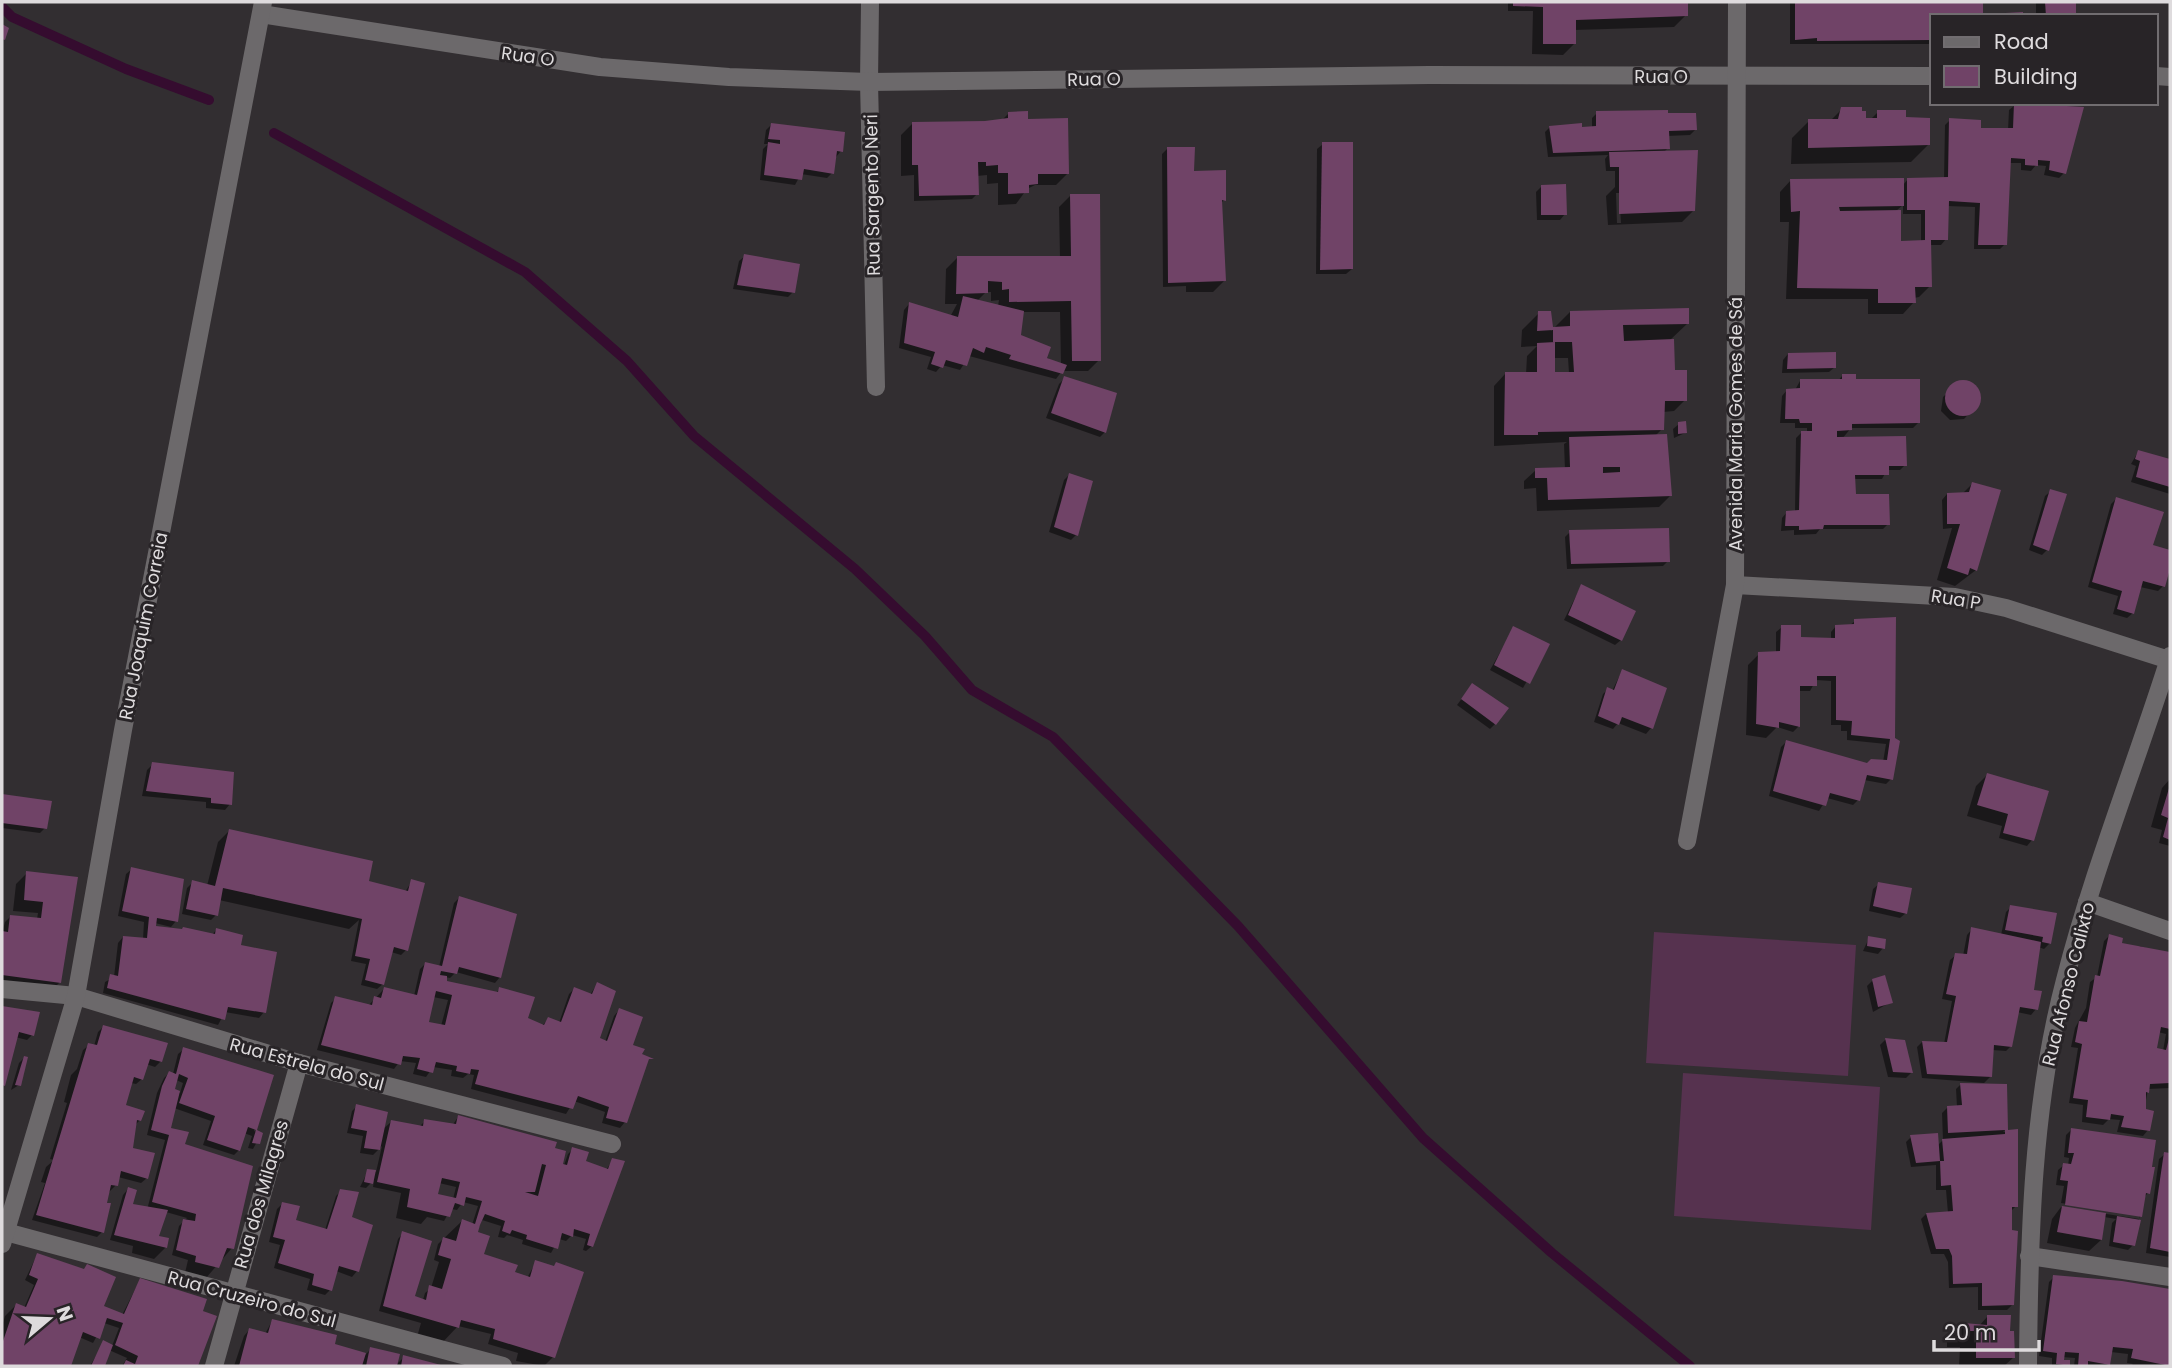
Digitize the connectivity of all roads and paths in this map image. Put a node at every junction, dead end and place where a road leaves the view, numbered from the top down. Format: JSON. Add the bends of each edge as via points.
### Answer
{"nodes":[{"id":1,"x":870,"y":2,"type":"edge"},
{"id":2,"x":1737,"y":2,"type":"edge"},
{"id":3,"x":262,"y":8,"type":"edge"},
{"id":4,"x":1735,"y":76,"type":"junction"},
{"id":5,"x":1930,"y":76,"type":"edge"},
{"id":6,"x":869,"y":82,"type":"junction"},
{"id":7,"x":876,"y":387,"type":"dead end"},
{"id":8,"x":1735,"y":585,"type":"junction"},
{"id":9,"x":2170,"y":658,"type":"edge"},
{"id":10,"x":1687,"y":841,"type":"dead end"},
{"id":11,"x":2087,"y":902,"type":"junction"},
{"id":12,"x":2170,"y":931,"type":"edge"},
{"id":13,"x":2,"y":989,"type":"edge"},
{"id":14,"x":76,"y":996,"type":"junction"},
{"id":15,"x":299,"y":1063,"type":"junction"},
{"id":16,"x":612,"y":1144,"type":"dead end"},
{"id":17,"x":3,"y":1235,"type":"edge"},
{"id":18,"x":2029,"y":1256,"type":"junction"},
{"id":19,"x":2170,"y":1277,"type":"edge"},
{"id":20,"x":232,"y":1294,"type":"junction"},
{"id":21,"x":214,"y":1366,"type":"edge"},
{"id":22,"x":503,"y":1366,"type":"edge"},
{"id":23,"x":2028,"y":1366,"type":"edge"}],
"edges":[{"from":1,"to":6,"type":"street","name":"Rua Sargento Neri"},
{"from":2,"to":4,"type":"street","name":"Avenida Maria Gomes de Sá"},
{"from":3,"to":6,"type":"street","name":"Rua O","via":[[600,66]]},
{"from":3,"to":14,"type":"street","name":"Rua Joaquim Correia"},
{"from":4,"to":5,"type":"street","name":"Rua O"},
{"from":4,"to":6,"type":"street","name":"Rua O"},
{"from":4,"to":8,"type":"street","name":"Avenida Maria Gomes de Sá"},
{"from":6,"to":7,"type":"street","name":"Rua Sargento Neri"},
{"from":8,"to":9,"type":"street","name":"Rua P","via":[[1955,597]]},
{"from":8,"to":10,"type":"street","name":"Avenida Maria Gomes de Sá"},
{"from":9,"to":11,"type":"street","name":"Rua Afonso Calixto"},
{"from":11,"to":12,"type":"street"},
{"from":11,"to":18,"type":"street","name":"Rua Afonso Calixto","via":[[2064,982],[2045,1078]]},
{"from":13,"to":14,"type":"street","name":"Rua Estrela do Sul"},
{"from":14,"to":15,"type":"street","name":"Rua Estrela do Sul"},
{"from":14,"to":17,"type":"street","name":"Rua Joaquim Correia"},
{"from":15,"to":16,"type":"street","name":"Rua Estrela do Sul"},
{"from":15,"to":20,"type":"street","name":"Rua dos Milagres"},
{"from":17,"to":20,"type":"street","name":"Rua Cruzeiro do Sul"},
{"from":18,"to":19,"type":"street"},
{"from":18,"to":23,"type":"street","name":"Rua Afonso Calixto"},
{"from":20,"to":21,"type":"street","name":"Rua dos Milagres"},
{"from":20,"to":22,"type":"street","name":"Rua Cruzeiro do Sul"}]}
